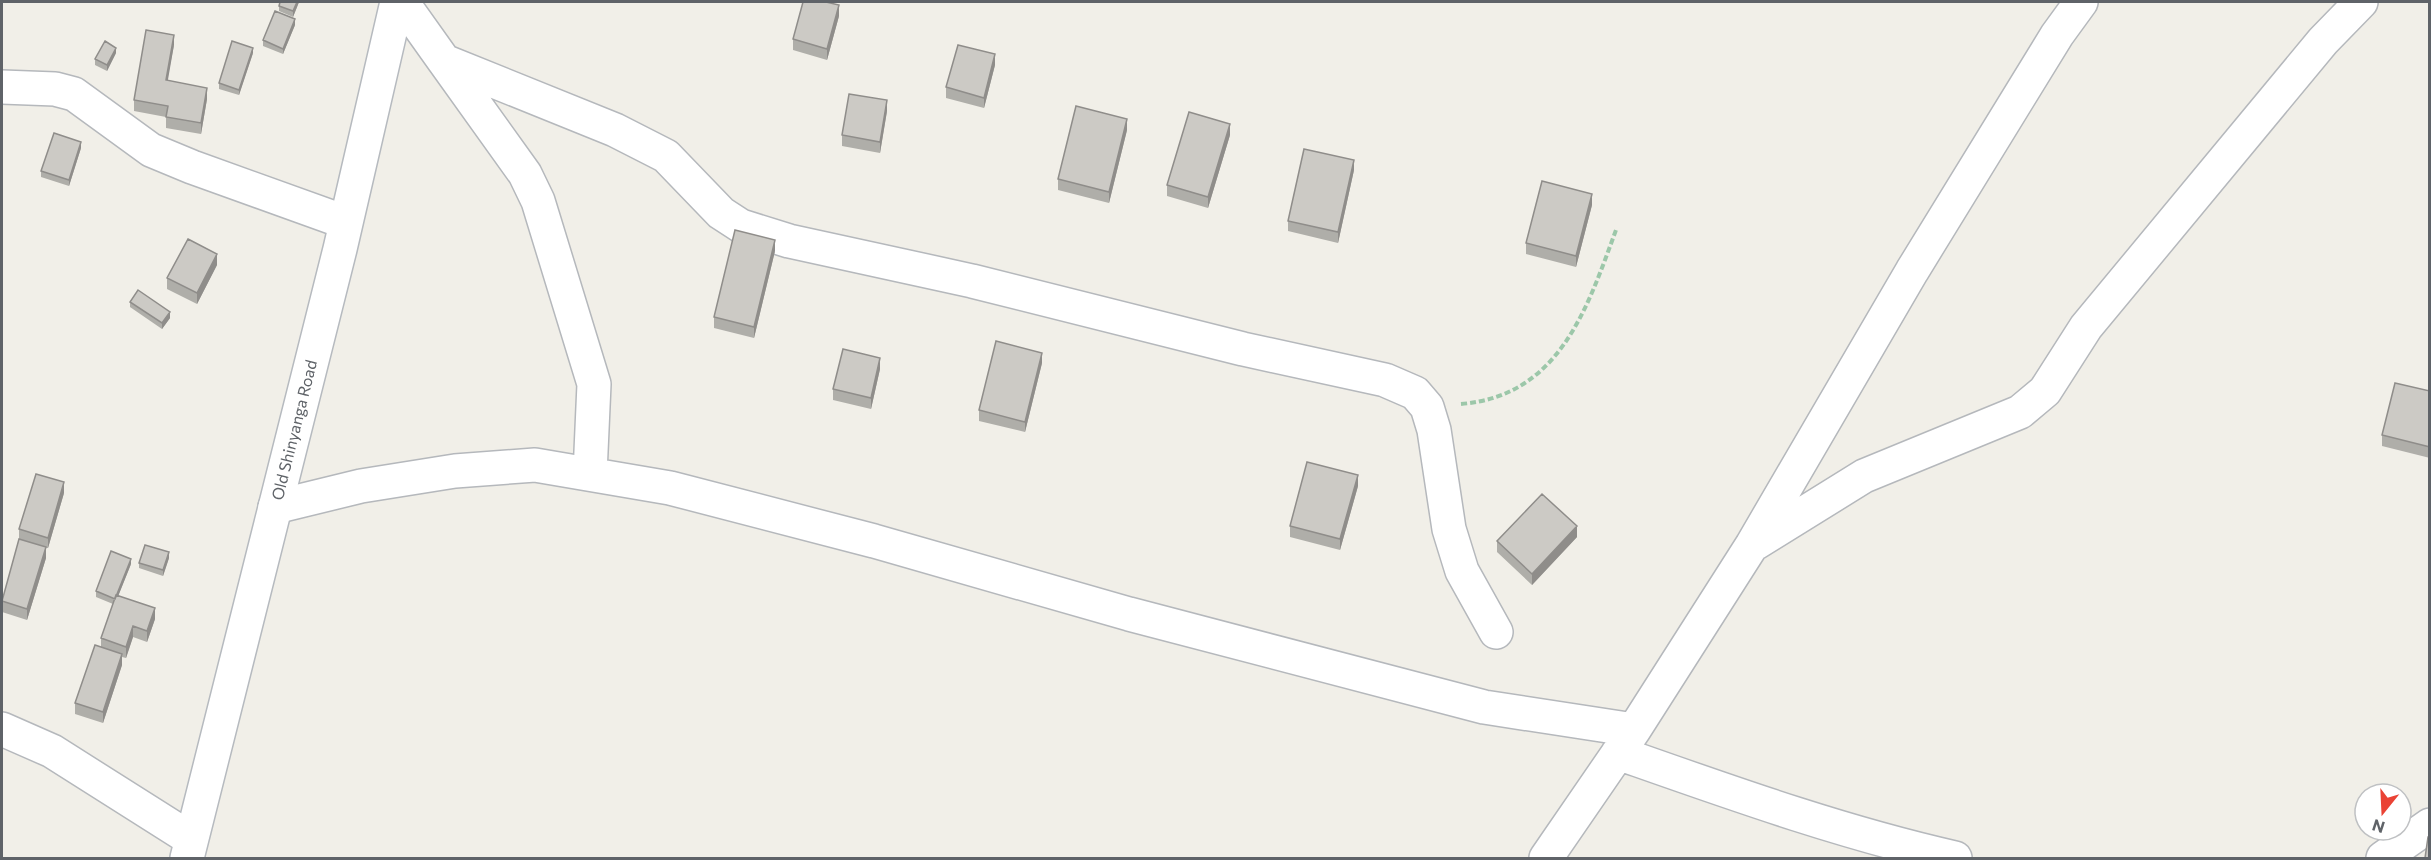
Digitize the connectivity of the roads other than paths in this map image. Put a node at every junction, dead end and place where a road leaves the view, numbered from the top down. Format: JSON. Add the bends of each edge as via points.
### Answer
{"nodes":[{"id":1,"x":400,"y":2,"type":"edge"},
{"id":2,"x":2081,"y":2,"type":"edge"},
{"id":3,"x":2361,"y":2,"type":"edge"},
{"id":4,"x":444,"y":61,"type":"junction"},
{"id":5,"x":2,"y":87,"type":"edge"},
{"id":6,"x":345,"y":222,"type":"junction"},
{"id":7,"x":590,"y":474,"type":"junction"},
{"id":8,"x":275,"y":507,"type":"junction"},
{"id":9,"x":1752,"y":545,"type":"junction"},
{"id":10,"x":1496,"y":632,"type":"dead end"},
{"id":11,"x":2,"y":729,"type":"edge"},
{"id":12,"x":1626,"y":742,"type":"junction"},
{"id":13,"x":2430,"y":825,"type":"edge"},
{"id":14,"x":189,"y":849,"type":"edge"},
{"id":15,"x":1546,"y":858,"type":"edge"},
{"id":16,"x":1955,"y":858,"type":"edge"},
{"id":17,"x":2383,"y":858,"type":"edge"}],
"edges":[{"from":1,"to":4,"type":"street"},
{"from":1,"to":6,"type":"street","name":"Old Shinyanga Road"},
{"from":2,"to":9,"type":"street","via":[[2056,34]]},
{"from":3,"to":9,"type":"street","via":[[2323,41],[2086,327],[2045,391],[2020,412],[1864,476]]},
{"from":4,"to":7,"type":"street","via":[[525,174],[538,201],[594,384]]},
{"from":4,"to":10,"type":"street","via":[[615,130],[666,156],[721,213],[741,226],[789,241],[1385,380],[1415,393],[1427,407],[1434,430],[1449,529],[1462,571]]},
{"from":5,"to":6,"type":"street","via":[[55,89],[75,94],[151,150]]},
{"from":6,"to":8,"type":"street","name":"Old Shinyanga Road"},
{"from":7,"to":8,"type":"street","via":[[535,465],[455,471],[361,486]]},
{"from":7,"to":12,"type":"street","via":[[670,488],[1140,617]]},
{"from":8,"to":14,"type":"street","name":"Old Shinyanga Road"},
{"from":9,"to":12,"type":"street"},
{"from":11,"to":14,"type":"street","via":[[63,757]]},
{"from":12,"to":15,"type":"street"},
{"from":12,"to":16,"type":"street","via":[[1770,806]]},
{"from":13,"to":17,"type":"street"}]}
